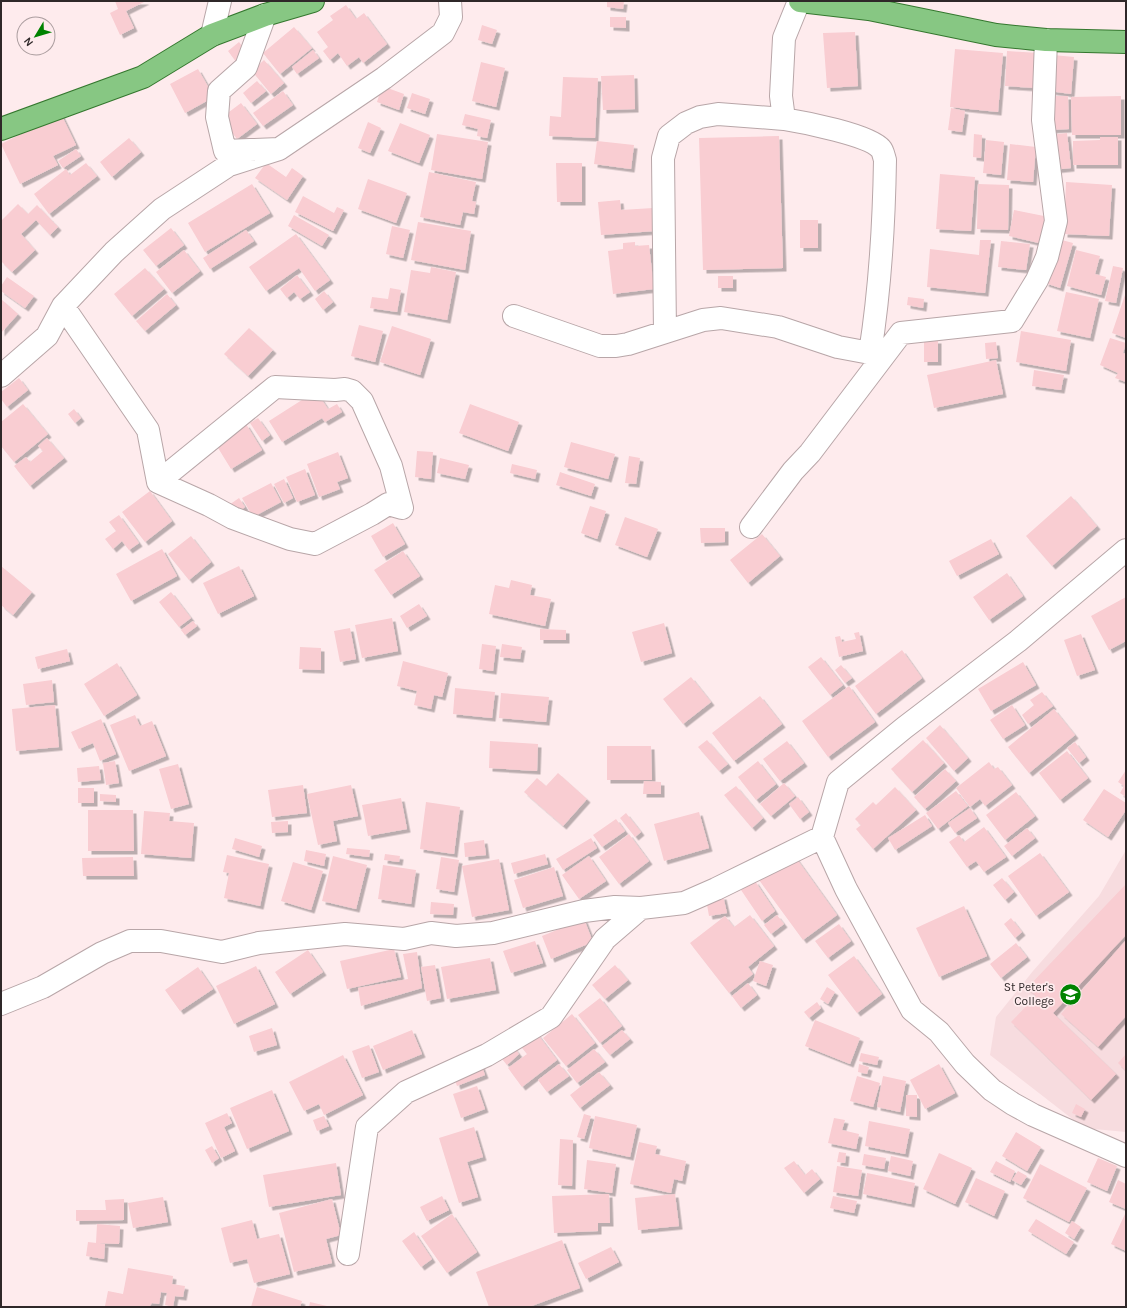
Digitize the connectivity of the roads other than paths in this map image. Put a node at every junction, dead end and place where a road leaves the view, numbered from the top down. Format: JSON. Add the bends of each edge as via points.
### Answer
{"nodes":[{"id":1,"x":220,"y":1,"type":"edge"},
{"id":2,"x":313,"y":1,"type":"edge"},
{"id":3,"x":450,"y":1,"type":"edge"},
{"id":4,"x":800,"y":1,"type":"edge"},
{"id":5,"x":869,"y":5,"type":"edge"},
{"id":6,"x":265,"y":15,"type":"junction"},
{"id":7,"x":212,"y":36,"type":"junction"},
{"id":8,"x":1046,"y":40,"type":"junction"},
{"id":9,"x":1126,"y":42,"type":"edge"},
{"id":10,"x":784,"y":118,"type":"junction"},
{"id":11,"x":1,"y":129,"type":"edge"},
{"id":12,"x":278,"y":149,"type":"junction"},
{"id":13,"x":64,"y":306,"type":"junction"},
{"id":14,"x":514,"y":316,"type":"dead end"},
{"id":15,"x":665,"y":332,"type":"junction"},
{"id":16,"x":901,"y":333,"type":"junction"},
{"id":17,"x":870,"y":354,"type":"junction"},
{"id":18,"x":1,"y":376,"type":"edge"},
{"id":19,"x":158,"y":482,"type":"junction"},
{"id":20,"x":751,"y":527,"type":"dead end"},
{"id":21,"x":1126,"y":550,"type":"edge"},
{"id":22,"x":822,"y":837,"type":"junction"},
{"id":23,"x":641,"y":908,"type":"junction"},
{"id":24,"x":1,"y":1004,"type":"edge"},
{"id":25,"x":1126,"y":1156,"type":"edge"},
{"id":26,"x":348,"y":1254,"type":"dead end"}],
"edges":[{"from":1,"to":7,"type":"street"},
{"from":2,"to":6,"type":"main road"},
{"from":3,"to":12,"type":"street","via":[[451,17],[443,33],[384,78]]},
{"from":4,"to":5,"type":"main road"},
{"from":4,"to":10,"type":"street","via":[[784,38],[781,96]]},
{"from":5,"to":8,"type":"main road","via":[[996,35]]},
{"from":6,"to":7,"type":"main road"},
{"from":6,"to":12,"type":"street","via":[[246,67],[219,91],[216,117],[225,151]]},
{"from":7,"to":11,"type":"main road","via":[[143,77]]},
{"from":8,"to":9,"type":"main road"},
{"from":8,"to":16,"type":"street","via":[[1043,120],[1056,221],[1038,280],[1012,321]]},
{"from":10,"to":15,"type":"street","via":[[718,114],[686,123],[669,136],[663,158]]},
{"from":10,"to":17,"type":"street","via":[[812,123],[872,141],[882,149],[885,160],[880,263]]},
{"from":12,"to":13,"type":"street","via":[[229,165],[162,209],[114,252]]},
{"from":13,"to":18,"type":"street","via":[[47,336]]},
{"from":13,"to":19,"type":"street","via":[[148,430]]},
{"from":14,"to":15,"type":"street","via":[[600,346],[628,344]]},
{"from":15,"to":17,"type":"street","via":[[703,320],[721,318],[778,328]]},
{"from":16,"to":17,"type":"street"},
{"from":16,"to":20,"type":"street"},
{"from":19,"to":19,"type":"street","via":[[233,518],[290,539],[315,544],[388,504],[402,508],[391,466],[362,401],[352,391],[345,389],[275,387]]},
{"from":21,"to":22,"type":"street","via":[[1018,641],[838,782]]},
{"from":22,"to":23,"type":"street","via":[[684,904]]},
{"from":22,"to":25,"type":"street","via":[[846,889],[912,1010],[939,1032],[965,1064],[992,1090],[1033,1115]]},
{"from":23,"to":24,"type":"street","via":[[615,907],[584,911],[493,933],[456,936],[431,933],[404,939],[345,934],[259,943],[222,952],[161,941],[130,941],[102,953],[43,987]]},
{"from":23,"to":26,"type":"street","via":[[605,939],[551,1016],[488,1055],[406,1092],[367,1126]]}]}
